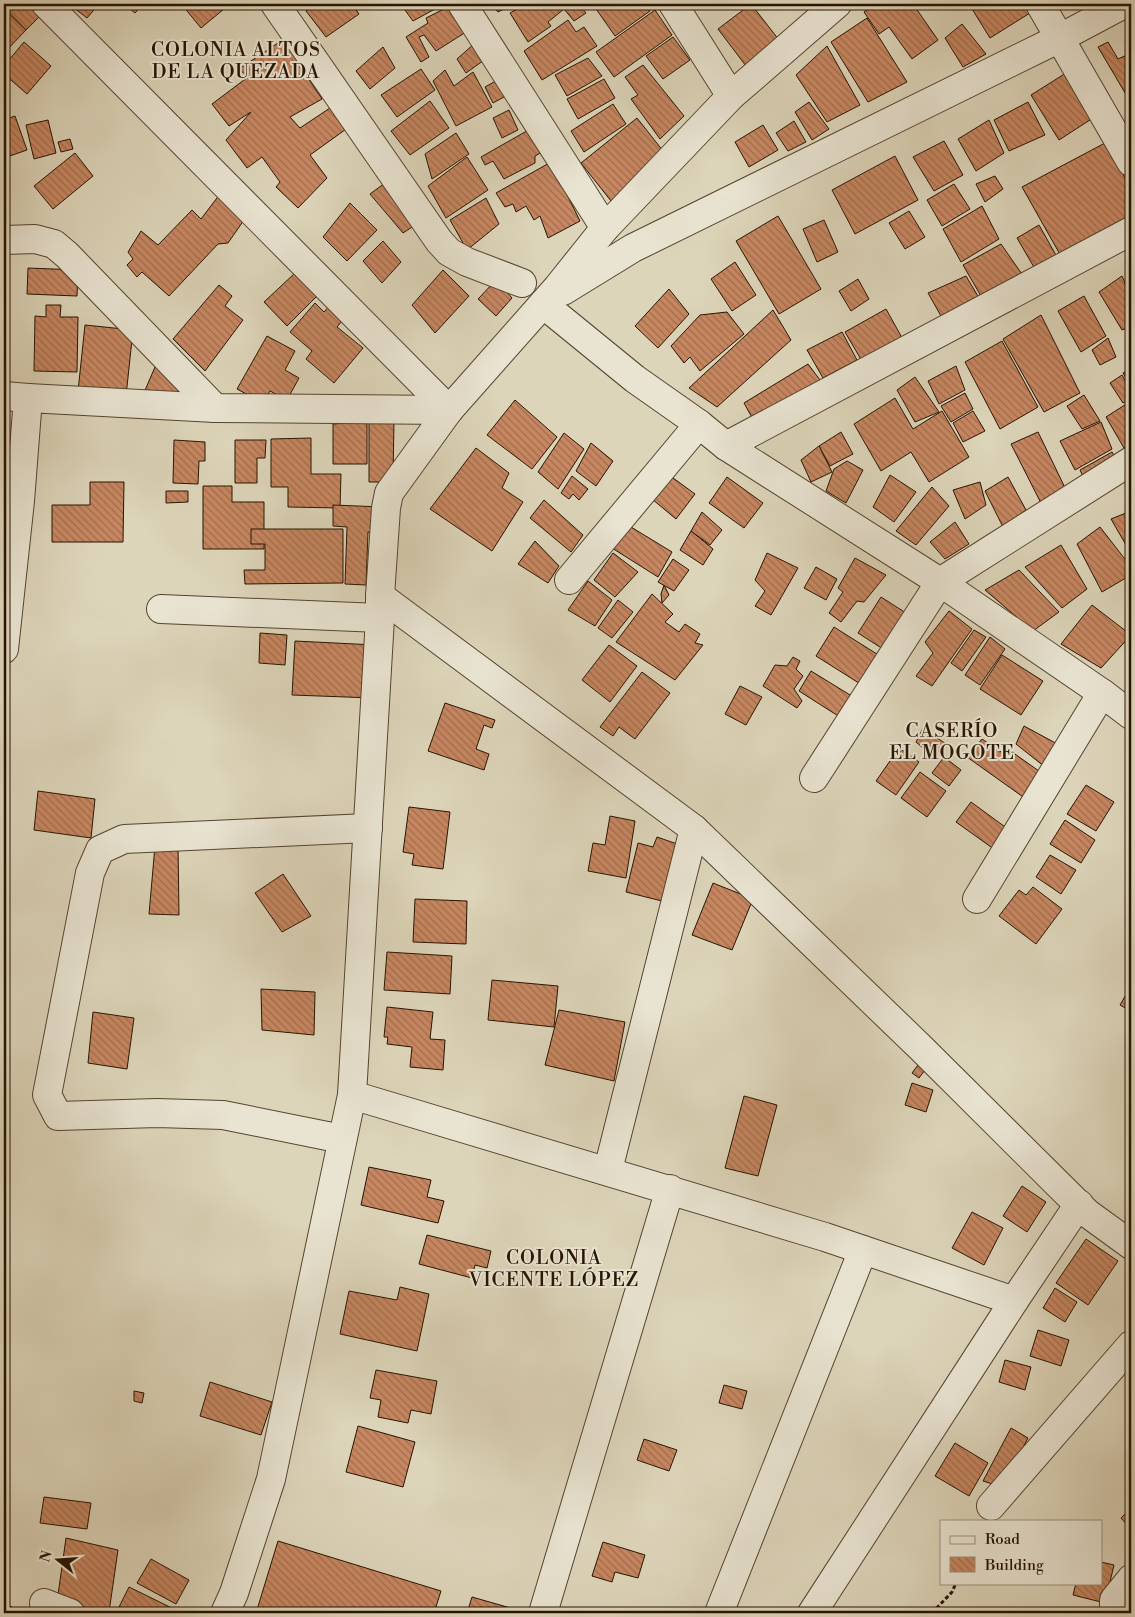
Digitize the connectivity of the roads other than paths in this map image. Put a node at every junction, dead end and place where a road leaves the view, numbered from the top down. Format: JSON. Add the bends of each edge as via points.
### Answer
{"nodes":[{"id":1,"x":46,"y":4,"type":"edge"},
{"id":2,"x":276,"y":4,"type":"edge"},
{"id":3,"x":462,"y":4,"type":"edge"},
{"id":4,"x":673,"y":4,"type":"edge"},
{"id":5,"x":837,"y":4,"type":"edge"},
{"id":6,"x":1040,"y":4,"type":"edge"},
{"id":7,"x":1124,"y":4,"type":"edge"},
{"id":8,"x":1060,"y":38,"type":"junction"},
{"id":9,"x":731,"y":96,"type":"junction"},
{"id":10,"x":1131,"y":162,"type":"edge"},
{"id":11,"x":605,"y":228,"type":"junction"},
{"id":12,"x":1131,"y":231,"type":"edge"},
{"id":13,"x":4,"y":240,"type":"edge"},
{"id":14,"x":522,"y":283,"type":"dead end"},
{"id":15,"x":543,"y":304,"type":"junction"},
{"id":16,"x":16,"y":397,"type":"edge"},
{"id":17,"x":215,"y":408,"type":"junction"},
{"id":18,"x":449,"y":410,"type":"junction"},
{"id":19,"x":699,"y":424,"type":"junction"},
{"id":20,"x":726,"y":446,"type":"junction"},
{"id":21,"x":1131,"y":461,"type":"edge"},
{"id":22,"x":569,"y":580,"type":"dead end"},
{"id":23,"x":940,"y":582,"type":"junction"},
{"id":24,"x":380,"y":607,"type":"junction"},
{"id":25,"x":162,"y":609,"type":"dead end"},
{"id":26,"x":4,"y":649,"type":"edge"},
{"id":27,"x":1102,"y":693,"type":"junction"},
{"id":28,"x":1131,"y":715,"type":"edge"},
{"id":29,"x":814,"y":778,"type":"dead end"},
{"id":30,"x":368,"y":828,"type":"junction"},
{"id":31,"x":694,"y":829,"type":"junction"},
{"id":32,"x":978,"y":898,"type":"dead end"},
{"id":33,"x":352,"y":1094,"type":"junction"},
{"id":34,"x":342,"y":1139,"type":"junction"},
{"id":35,"x":608,"y":1170,"type":"junction"},
{"id":36,"x":670,"y":1189,"type":"junction"},
{"id":37,"x":1079,"y":1204,"type":"junction"},
{"id":38,"x":1131,"y":1245,"type":"edge"},
{"id":39,"x":863,"y":1250,"type":"junction"},
{"id":40,"x":1014,"y":1301,"type":"junction"},
{"id":41,"x":1131,"y":1345,"type":"edge"},
{"id":42,"x":991,"y":1506,"type":"dead end"},
{"id":43,"x":1131,"y":1579,"type":"edge"},
{"id":44,"x":44,"y":1603,"type":"dead end"},
{"id":45,"x":70,"y":1613,"type":"edge"},
{"id":46,"x":225,"y":1613,"type":"edge"},
{"id":47,"x":543,"y":1613,"type":"edge"},
{"id":48,"x":719,"y":1613,"type":"edge"},
{"id":49,"x":812,"y":1613,"type":"edge"},
{"id":50,"x":1114,"y":1613,"type":"edge"}],
"edges":[{"from":1,"to":18,"type":"street"},
{"from":2,"to":14,"type":"street","via":[[439,241],[467,262]]},
{"from":3,"to":11,"type":"street"},
{"from":4,"to":9,"type":"street"},
{"from":5,"to":9,"type":"street"},
{"from":6,"to":8,"type":"street"},
{"from":7,"to":8,"type":"street"},
{"from":8,"to":10,"type":"street"},
{"from":8,"to":15,"type":"street","via":[[633,248]]},
{"from":9,"to":11,"type":"street"},
{"from":11,"to":15,"type":"street"},
{"from":12,"to":20,"type":"street"},
{"from":13,"to":17,"type":"street","via":[[34,239],[54,244]]},
{"from":15,"to":18,"type":"street"},
{"from":15,"to":19,"type":"street","via":[[635,379]]},
{"from":16,"to":17,"type":"street"},
{"from":16,"to":26,"type":"street","via":[[20,501]]},
{"from":17,"to":18,"type":"street"},
{"from":18,"to":24,"type":"street","via":[[389,493]]},
{"from":19,"to":20,"type":"street"},
{"from":19,"to":22,"type":"street"},
{"from":20,"to":23,"type":"street"},
{"from":21,"to":23,"type":"street"},
{"from":23,"to":27,"type":"street"},
{"from":23,"to":29,"type":"street"},
{"from":24,"to":25,"type":"street"},
{"from":24,"to":30,"type":"street"},
{"from":24,"to":31,"type":"street"},
{"from":27,"to":28,"type":"street"},
{"from":27,"to":32,"type":"street"},
{"from":30,"to":33,"type":"street"},
{"from":30,"to":34,"type":"street","via":[[124,840],[100,850],[90,873],[47,1095],[58,1116],[222,1115]]},
{"from":31,"to":35,"type":"street"},
{"from":31,"to":37,"type":"street"},
{"from":33,"to":34,"type":"street"},
{"from":33,"to":35,"type":"street"},
{"from":34,"to":46,"type":"street","via":[[270,1480]]},
{"from":35,"to":36,"type":"street"},
{"from":36,"to":39,"type":"street"},
{"from":36,"to":47,"type":"street"},
{"from":37,"to":38,"type":"street"},
{"from":37,"to":40,"type":"street"},
{"from":39,"to":40,"type":"street"},
{"from":39,"to":48,"type":"street"},
{"from":40,"to":49,"type":"street"},
{"from":41,"to":42,"type":"street"},
{"from":43,"to":50,"type":"street","via":[[1114,1600]]},
{"from":44,"to":45,"type":"street"}]}
